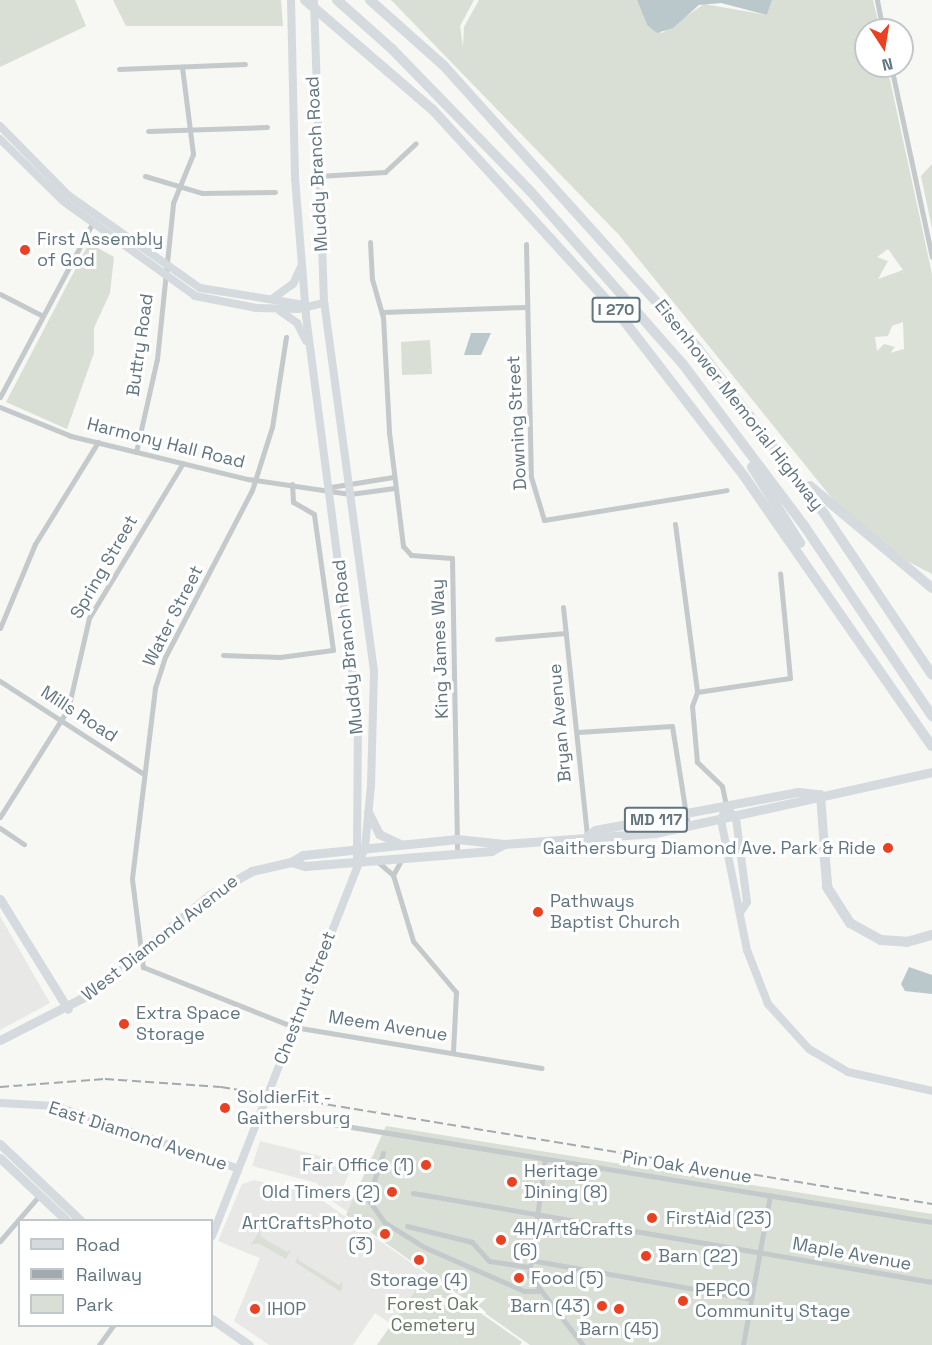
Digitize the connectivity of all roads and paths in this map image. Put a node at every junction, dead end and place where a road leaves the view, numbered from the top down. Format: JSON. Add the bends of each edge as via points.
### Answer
{"nodes":[{"id":1,"x":305,"y":0,"type":"edge"},
{"id":2,"x":314,"y":0,"type":"edge"},
{"id":3,"x":337,"y":0,"type":"edge"},
{"id":4,"x":370,"y":0,"type":"edge"},
{"id":5,"x":877,"y":0,"type":"edge"},
{"id":6,"x":291,"y":4,"type":"edge"},
{"id":7,"x":881,"y":18,"type":"edge"},
{"id":8,"x":245,"y":64,"type":"dead end"},
{"id":9,"x":182,"y":67,"type":"junction"},
{"id":10,"x":119,"y":69,"type":"dead end"},
{"id":11,"x":894,"y":78,"type":"edge"},
{"id":12,"x":0,"y":126,"type":"edge"},
{"id":13,"x":267,"y":127,"type":"dead end"},
{"id":14,"x":193,"y":130,"type":"junction"},
{"id":15,"x":148,"y":131,"type":"dead end"},
{"id":16,"x":0,"y":139,"type":"edge"},
{"id":17,"x":416,"y":143,"type":"dead end"},
{"id":18,"x":145,"y":176,"type":"dead end"},
{"id":19,"x":316,"y":176,"type":"junction"},
{"id":20,"x":181,"y":186,"type":"junction"},
{"id":21,"x":275,"y":192,"type":"dead end"},
{"id":22,"x":92,"y":224,"type":"junction"},
{"id":23,"x":370,"y":242,"type":"dead end"},
{"id":24,"x":526,"y":244,"type":"dead end"},
{"id":25,"x":932,"y":257,"type":"edge"},
{"id":26,"x":302,"y":265,"type":"junction"},
{"id":27,"x":164,"y":269,"type":"junction"},
{"id":28,"x":0,"y":294,"type":"edge"},
{"id":29,"x":268,"y":300,"type":"junction"},
{"id":30,"x":324,"y":303,"type":"junction"},
{"id":31,"x":305,"y":305,"type":"junction"},
{"id":32,"x":527,"y":307,"type":"junction"},
{"id":33,"x":274,"y":309,"type":"junction"},
{"id":34,"x":382,"y":312,"type":"junction"},
{"id":35,"x":41,"y":315,"type":"junction"},
{"id":36,"x":286,"y":337,"type":"dead end"},
{"id":37,"x":310,"y":346,"type":"junction"},
{"id":38,"x":0,"y":397,"type":"edge"},
{"id":39,"x":0,"y":407,"type":"edge"},
{"id":40,"x":718,"y":412,"type":"junction"},
{"id":41,"x":98,"y":442,"type":"junction"},
{"id":42,"x":136,"y":452,"type":"junction"},
{"id":43,"x":183,"y":463,"type":"junction"},
{"id":44,"x":786,"y":463,"type":"junction"},
{"id":45,"x":393,"y":477,"type":"junction"},
{"id":46,"x":256,"y":480,"type":"junction"},
{"id":47,"x":349,"y":483,"type":"junction"},
{"id":48,"x":292,"y":484,"type":"junction"},
{"id":49,"x":330,"y":487,"type":"junction"},
{"id":50,"x":395,"y":488,"type":"junction"},
{"id":51,"x":727,"y":490,"type":"dead end"},
{"id":52,"x":350,"y":494,"type":"junction"},
{"id":53,"x":675,"y":525,"type":"dead end"},
{"id":54,"x":780,"y":573,"type":"dead end"},
{"id":55,"x":932,"y":588,"type":"edge"},
{"id":56,"x":563,"y":607,"type":"dead end"},
{"id":57,"x":0,"y":628,"type":"edge"},
{"id":58,"x":567,"y":633,"type":"junction"},
{"id":59,"x":497,"y":639,"type":"dead end"},
{"id":60,"x":223,"y":656,"type":"dead end"},
{"id":61,"x":876,"y":665,"type":"junction"},
{"id":62,"x":932,"y":675,"type":"edge"},
{"id":63,"x":0,"y":681,"type":"edge"},
{"id":64,"x":697,"y":692,"type":"junction"},
{"id":65,"x":932,"y":716,"type":"edge"},
{"id":66,"x":61,"y":719,"type":"junction"},
{"id":67,"x":578,"y":732,"type":"junction"},
{"id":68,"x":932,"y":746,"type":"edge"},
{"id":69,"x":932,"y":772,"type":"edge"},
{"id":70,"x":142,"y":773,"type":"junction"},
{"id":71,"x":820,"y":794,"type":"junction"},
{"id":72,"x":726,"y":807,"type":"junction"},
{"id":73,"x":368,"y":812,"type":"junction"},
{"id":74,"x":685,"y":816,"type":"junction"},
{"id":75,"x":0,"y":817,"type":"edge"},
{"id":76,"x":736,"y":818,"type":"junction"},
{"id":77,"x":721,"y":820,"type":"junction"},
{"id":78,"x":688,"y":827,"type":"junction"},
{"id":79,"x":0,"y":828,"type":"edge"},
{"id":80,"x":587,"y":836,"type":"junction"},
{"id":81,"x":457,"y":839,"type":"junction"},
{"id":82,"x":24,"y":844,"type":"dead end"},
{"id":83,"x":504,"y":844,"type":"junction"},
{"id":84,"x":402,"y":845,"type":"junction"},
{"id":85,"x":365,"y":848,"type":"junction"},
{"id":86,"x":824,"y":849,"type":"joint"},
{"id":87,"x":353,"y":850,"type":"junction"},
{"id":88,"x":457,"y":851,"type":"junction"},
{"id":89,"x":405,"y":855,"type":"junction"},
{"id":90,"x":374,"y":859,"type":"junction"},
{"id":91,"x":360,"y":860,"type":"junction"},
{"id":92,"x":291,"y":862,"type":"junction"},
{"id":93,"x":393,"y":875,"type":"junction"},
{"id":94,"x":0,"y":899,"type":"edge"},
{"id":95,"x":742,"y":910,"type":"junction"},
{"id":96,"x":932,"y":936,"type":"edge"},
{"id":97,"x":140,"y":955,"type":"junction"},
{"id":98,"x":68,"y":1009,"type":"junction"},
{"id":99,"x":294,"y":1027,"type":"junction"},
{"id":100,"x":0,"y":1040,"type":"edge"},
{"id":101,"x":453,"y":1052,"type":"junction"},
{"id":102,"x":542,"y":1068,"type":"dead end"},
{"id":103,"x":932,"y":1090,"type":"edge"},
{"id":104,"x":0,"y":1103,"type":"edge"},
{"id":105,"x":260,"y":1112,"type":"junction"},
{"id":106,"x":0,"y":1144,"type":"edge"},
{"id":107,"x":383,"y":1153,"type":"dead end"},
{"id":108,"x":0,"y":1158,"type":"edge"},
{"id":109,"x":545,"y":1160,"type":"junction"},
{"id":110,"x":239,"y":1169,"type":"junction"},
{"id":111,"x":413,"y":1193,"type":"dead end"},
{"id":112,"x":770,"y":1195,"type":"junction"},
{"id":113,"x":37,"y":1198,"type":"junction"},
{"id":114,"x":537,"y":1214,"type":"junction"},
{"id":115,"x":19,"y":1219,"type":"edge"},
{"id":116,"x":63,"y":1219,"type":"edge"},
{"id":117,"x":78,"y":1219,"type":"edge"},
{"id":118,"x":18,"y":1220,"type":"edge"},
{"id":119,"x":932,"y":1222,"type":"edge"},
{"id":120,"x":407,"y":1226,"type":"dead end"},
{"id":121,"x":213,"y":1234,"type":"edge"},
{"id":122,"x":0,"y":1241,"type":"edge"},
{"id":123,"x":759,"y":1253,"type":"junction"},
{"id":124,"x":530,"y":1260,"type":"junction"},
{"id":125,"x":529,"y":1267,"type":"junction"},
{"id":126,"x":932,"y":1282,"type":"edge"},
{"id":127,"x":540,"y":1291,"type":"junction"},
{"id":128,"x":751,"y":1299,"type":"junction"},
{"id":129,"x":213,"y":1320,"type":"edge"},
{"id":130,"x":112,"y":1327,"type":"edge"},
{"id":131,"x":99,"y":1345,"type":"edge"},
{"id":132,"x":249,"y":1345,"type":"edge"},
{"id":133,"x":583,"y":1345,"type":"edge"},
{"id":134,"x":743,"y":1345,"type":"edge"}],
"edges":[{"from":1,"to":61,"type":"highway","number":"I 270","via":[[433,110],[615,309],[744,476]]},
{"from":2,"to":19,"type":"street","name":"Muddy Branch Road"},
{"from":3,"to":40,"type":"highway","number":"I 270","via":[[392,49],[531,192]]},
{"from":4,"to":44,"type":"highway","name":"Eisenhower Memorial Highway","number":"I 270","via":[[444,66],[601,236],[696,346]]},
{"from":5,"to":7,"type":"street"},
{"from":6,"to":26,"type":"street","name":"Muddy Branch Road"},
{"from":8,"to":9,"type":"street"},
{"from":9,"to":10,"type":"street"},
{"from":9,"to":14,"type":"street","name":"Buttry Road"},
{"from":11,"to":25,"type":"street"},
{"from":12,"to":27,"type":"street","via":[[51,181]]},
{"from":13,"to":14,"type":"street"},
{"from":14,"to":15,"type":"street"},
{"from":14,"to":20,"type":"street","name":"Buttry Road","via":[[191,161]]},
{"from":16,"to":22,"type":"street"},
{"from":17,"to":19,"type":"street","via":[[385,172]]},
{"from":18,"to":20,"type":"street"},
{"from":19,"to":30,"type":"street","name":"Muddy Branch Road"},
{"from":20,"to":21,"type":"street","via":[[201,193]]},
{"from":20,"to":27,"type":"street","name":"Buttry Road"},
{"from":22,"to":27,"type":"street"},
{"from":22,"to":35,"type":"street"},
{"from":23,"to":34,"type":"street","name":"King James Way","via":[[372,279]]},
{"from":24,"to":32,"type":"street","name":"Downing Street"},
{"from":26,"to":29,"type":"street","via":[[293,284]]},
{"from":26,"to":31,"type":"street","name":"Muddy Branch Road"},
{"from":27,"to":29,"type":"street","via":[[209,292]]},
{"from":27,"to":33,"type":"street","via":[[207,301]]},
{"from":27,"to":42,"type":"street","name":"Buttry Road","via":[[157,359]]},
{"from":28,"to":35,"type":"street"},
{"from":29,"to":31,"type":"street"},
{"from":30,"to":31,"type":"street"},
{"from":30,"to":47,"type":"street","name":"Muddy Branch Road"},
{"from":31,"to":33,"type":"street"},
{"from":31,"to":37,"type":"street","name":"Muddy Branch Road"},
{"from":32,"to":34,"type":"street"},
{"from":32,"to":51,"type":"street","name":"Downing Street","via":[[531,477],[544,520]]},
{"from":33,"to":37,"type":"street","via":[[297,323]]},
{"from":34,"to":45,"type":"street","name":"King James Way"},
{"from":35,"to":38,"type":"street"},
{"from":36,"to":46,"type":"street","name":"Water Street","via":[[272,427]]},
{"from":37,"to":49,"type":"street","name":"Muddy Branch Road"},
{"from":39,"to":41,"type":"street","name":"Harmony Hall Road"},
{"from":40,"to":61,"type":"highway"},
{"from":40,"to":65,"type":"highway","number":"I 270","via":[[805,527]]},
{"from":41,"to":42,"type":"street","name":"Harmony Hall Road"},
{"from":41,"to":57,"type":"street","via":[[35,544]]},
{"from":42,"to":43,"type":"street","name":"Harmony Hall Road"},
{"from":43,"to":46,"type":"street","name":"Harmony Hall Road"},
{"from":43,"to":66,"type":"street","name":"Spring Street","via":[[89,618]]},
{"from":44,"to":55,"type":"highway"},
{"from":44,"to":62,"type":"highway","name":"Eisenhower Memorial Highway","number":"I 270"},
{"from":45,"to":47,"type":"street"},
{"from":45,"to":50,"type":"street","name":"King James Way"},
{"from":46,"to":48,"type":"street","name":"Harmony Hall Road"},
{"from":46,"to":70,"type":"street","name":"Water Street","via":[[160,669]]},
{"from":47,"to":49,"type":"street"},
{"from":47,"to":52,"type":"street","name":"Muddy Branch Road"},
{"from":48,"to":49,"type":"street","name":"Harmony Hall Road"},
{"from":48,"to":60,"type":"street","via":[[293,502],[314,514],[333,650],[280,657]]},
{"from":49,"to":52,"type":"street"},
{"from":49,"to":87,"type":"street","name":"Muddy Branch Road","via":[[358,714]]},
{"from":50,"to":52,"type":"street"},
{"from":50,"to":81,"type":"street","name":"King James Way","via":[[405,552],[452,558]]},
{"from":52,"to":73,"type":"street","name":"Muddy Branch Road","via":[[374,670]]},
{"from":53,"to":64,"type":"street"},
{"from":54,"to":64,"type":"street","via":[[790,678]]},
{"from":56,"to":58,"type":"street","name":"Bryan Avenue"},
{"from":58,"to":59,"type":"street"},
{"from":58,"to":67,"type":"street","name":"Bryan Avenue"},
{"from":61,"to":68,"type":"highway","number":"I 270"},
{"from":63,"to":66,"type":"street","name":"Mills Road"},
{"from":64,"to":72,"type":"street","via":[[692,706],[697,762],[722,786]]},
{"from":66,"to":70,"type":"street","name":"Mills Road"},
{"from":66,"to":75,"type":"street","name":"Spring Street"},
{"from":67,"to":74,"type":"street","via":[[668,724],[677,738]]},
{"from":67,"to":80,"type":"street","name":"Bryan Avenue"},
{"from":69,"to":71,"type":"main road","name":"West Diamond Avenue","number":"MD 117"},
{"from":70,"to":97,"type":"street","name":"Water Street","via":[[132,879]]},
{"from":71,"to":72,"type":"main road","name":"West Diamond Avenue","number":"MD 117","via":[[798,792]]},
{"from":71,"to":76,"type":"main road","name":"West Diamond Avenue","number":"MD 117"},
{"from":71,"to":86,"type":"main road"},
{"from":72,"to":74,"type":"main road","name":"West Diamond Avenue","number":"MD 117"},
{"from":72,"to":76,"type":"street"},
{"from":72,"to":77,"type":"street"},
{"from":73,"to":84,"type":"main road","via":[[379,834]]},
{"from":73,"to":85,"type":"street","name":"Muddy Branch Road"},
{"from":74,"to":78,"type":"street"},
{"from":74,"to":80,"type":"main road","name":"West Diamond Avenue","number":"MD 117","via":[[595,830]]},
{"from":76,"to":77,"type":"main road","name":"West Diamond Avenue","number":"MD 117"},
{"from":76,"to":95,"type":"street","via":[[747,902]]},
{"from":77,"to":78,"type":"main road","name":"West Diamond Avenue","number":"MD 117"},
{"from":77,"to":95,"type":"street"},
{"from":78,"to":80,"type":"main road","name":"West Diamond Avenue","number":"MD 117","via":[[599,840]]},
{"from":79,"to":82,"type":"street"},
{"from":80,"to":83,"type":"main road","name":"West Diamond Avenue","number":"MD 117"},
{"from":81,"to":83,"type":"main road","name":"West Diamond Avenue","number":"MD 117"},
{"from":81,"to":84,"type":"main road","name":"West Diamond Avenue","number":"MD 117"},
{"from":81,"to":88,"type":"street","name":"King James Way"},
{"from":83,"to":88,"type":"main road","name":"West Diamond Avenue","number":"MD 117","via":[[491,851]]},
{"from":84,"to":85,"type":"main road","name":"West Diamond Avenue","number":"MD 117"},
{"from":85,"to":87,"type":"main road","name":"West Diamond Avenue","number":"MD 117"},
{"from":85,"to":91,"type":"street","name":"Muddy Branch Road"},
{"from":86,"to":96,"type":"highway","via":[[827,887],[850,923],[881,940],[908,942]]},
{"from":87,"to":91,"type":"street"},
{"from":87,"to":92,"type":"main road","name":"West Diamond Avenue","via":[[303,855]]},
{"from":88,"to":89,"type":"main road","name":"West Diamond Avenue","number":"MD 117"},
{"from":89,"to":90,"type":"main road","name":"West Diamond Avenue","number":"MD 117"},
{"from":89,"to":93,"type":"street"},
{"from":90,"to":91,"type":"main road","name":"West Diamond Avenue","number":"MD 117"},
{"from":90,"to":93,"type":"street"},
{"from":91,"to":92,"type":"main road","name":"West Diamond Avenue","via":[[305,866]]},
{"from":91,"to":99,"type":"street","name":"Chestnut Street"},
{"from":92,"to":97,"type":"main road","name":"West Diamond Avenue","via":[[258,868],[224,884]]},
{"from":93,"to":101,"type":"street","via":[[413,941],[456,992]]},
{"from":94,"to":98,"type":"main road"},
{"from":95,"to":103,"type":"street","via":[[752,971],[787,1029],[848,1072]]},
{"from":97,"to":98,"type":"main road","name":"West Diamond Avenue"},
{"from":97,"to":99,"type":"street","name":"Meem Avenue","via":[[152,974]]},
{"from":98,"to":100,"type":"main road","name":"West Diamond Avenue"},
{"from":99,"to":101,"type":"street","name":"Meem Avenue"},
{"from":99,"to":105,"type":"street","name":"Chestnut Street"},
{"from":101,"to":102,"type":"street","name":"Meem Avenue"},
{"from":104,"to":110,"type":"street","name":"East Diamond Avenue","via":[[56,1106]]},
{"from":105,"to":109,"type":"street","name":"Pin Oak Avenue"},
{"from":105,"to":110,"type":"street","name":"Chestnut Street"},
{"from":106,"to":117,"type":"main road"},
{"from":107,"to":127,"type":"street","via":[[368,1199],[384,1222],[424,1247],[524,1292]]},
{"from":108,"to":113,"type":"main road"},
{"from":109,"to":112,"type":"street","name":"Pin Oak Avenue"},
{"from":109,"to":114,"type":"street"},
{"from":110,"to":121,"type":"street","name":"Chestnut Street"},
{"from":111,"to":114,"type":"street","name":"Maple Avenue"},
{"from":112,"to":119,"type":"street","name":"Pin Oak Avenue"},
{"from":112,"to":123,"type":"street"},
{"from":113,"to":115,"type":"street"},
{"from":113,"to":116,"type":"main road"},
{"from":114,"to":123,"type":"street","name":"Maple Avenue"},
{"from":114,"to":124,"type":"street"},
{"from":118,"to":122,"type":"street"},
{"from":120,"to":125,"type":"street","via":[[472,1242],[489,1261]]},
{"from":123,"to":126,"type":"street","name":"Maple Avenue"},
{"from":123,"to":128,"type":"street"},
{"from":124,"to":125,"type":"street"},
{"from":124,"to":128,"type":"street"},
{"from":125,"to":127,"type":"street"},
{"from":127,"to":133,"type":"street"},
{"from":128,"to":134,"type":"street"},
{"from":129,"to":132,"type":"main road"},
{"from":130,"to":131,"type":"street"}]}
